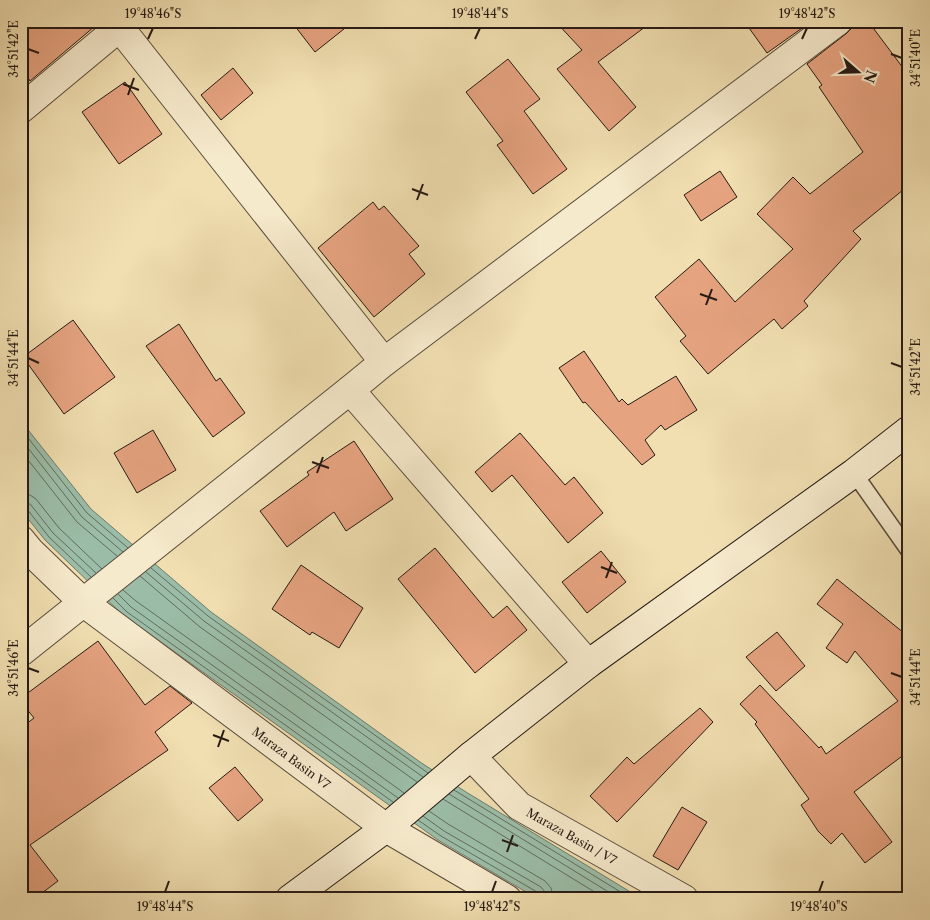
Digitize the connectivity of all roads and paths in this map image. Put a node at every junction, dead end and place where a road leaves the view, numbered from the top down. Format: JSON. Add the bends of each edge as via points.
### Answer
{"nodes":[{"id":1,"x":838,"y":21,"type":"edge"},
{"id":2,"x":123,"y":24,"type":"edge"},
{"id":3,"x":21,"y":109,"type":"edge"},
{"id":4,"x":384,"y":362,"type":"junction"},
{"id":5,"x":350,"y":390,"type":"junction"},
{"id":6,"x":909,"y":430,"type":"edge"},
{"id":7,"x":854,"y":472,"type":"junction"},
{"id":8,"x":21,"y":540,"type":"edge"},
{"id":9,"x":909,"y":551,"type":"edge"},
{"id":10,"x":84,"y":603,"type":"junction"},
{"id":11,"x":21,"y":652,"type":"edge"},
{"id":12,"x":588,"y":664,"type":"junction"},
{"id":13,"x":472,"y":756,"type":"junction"},
{"id":14,"x":386,"y":828,"type":"junction"},
{"id":15,"x":290,"y":899,"type":"edge"},
{"id":16,"x":507,"y":899,"type":"edge"},
{"id":17,"x":684,"y":899,"type":"edge"}],
"edges":[{"from":1,"to":4,"type":"street"},
{"from":2,"to":3,"type":"street"},
{"from":2,"to":4,"type":"street"},
{"from":4,"to":5,"type":"street"},
{"from":5,"to":10,"type":"street"},
{"from":5,"to":12,"type":"street"},
{"from":6,"to":7,"type":"street"},
{"from":7,"to":9,"type":"lane"},
{"from":7,"to":12,"type":"street"},
{"from":8,"to":10,"type":"street","name":"Maraza Basin V7"},
{"from":10,"to":11,"type":"street"},
{"from":10,"to":14,"type":"street","name":"Maraza Basin V7"},
{"from":12,"to":13,"type":"street"},
{"from":13,"to":14,"type":"street"},
{"from":13,"to":17,"type":"street","name":"Maraza Basin / V7","via":[[519,806]]},
{"from":14,"to":15,"type":"street"},
{"from":14,"to":16,"type":"street","name":"Maraza Basin V7"}]}
